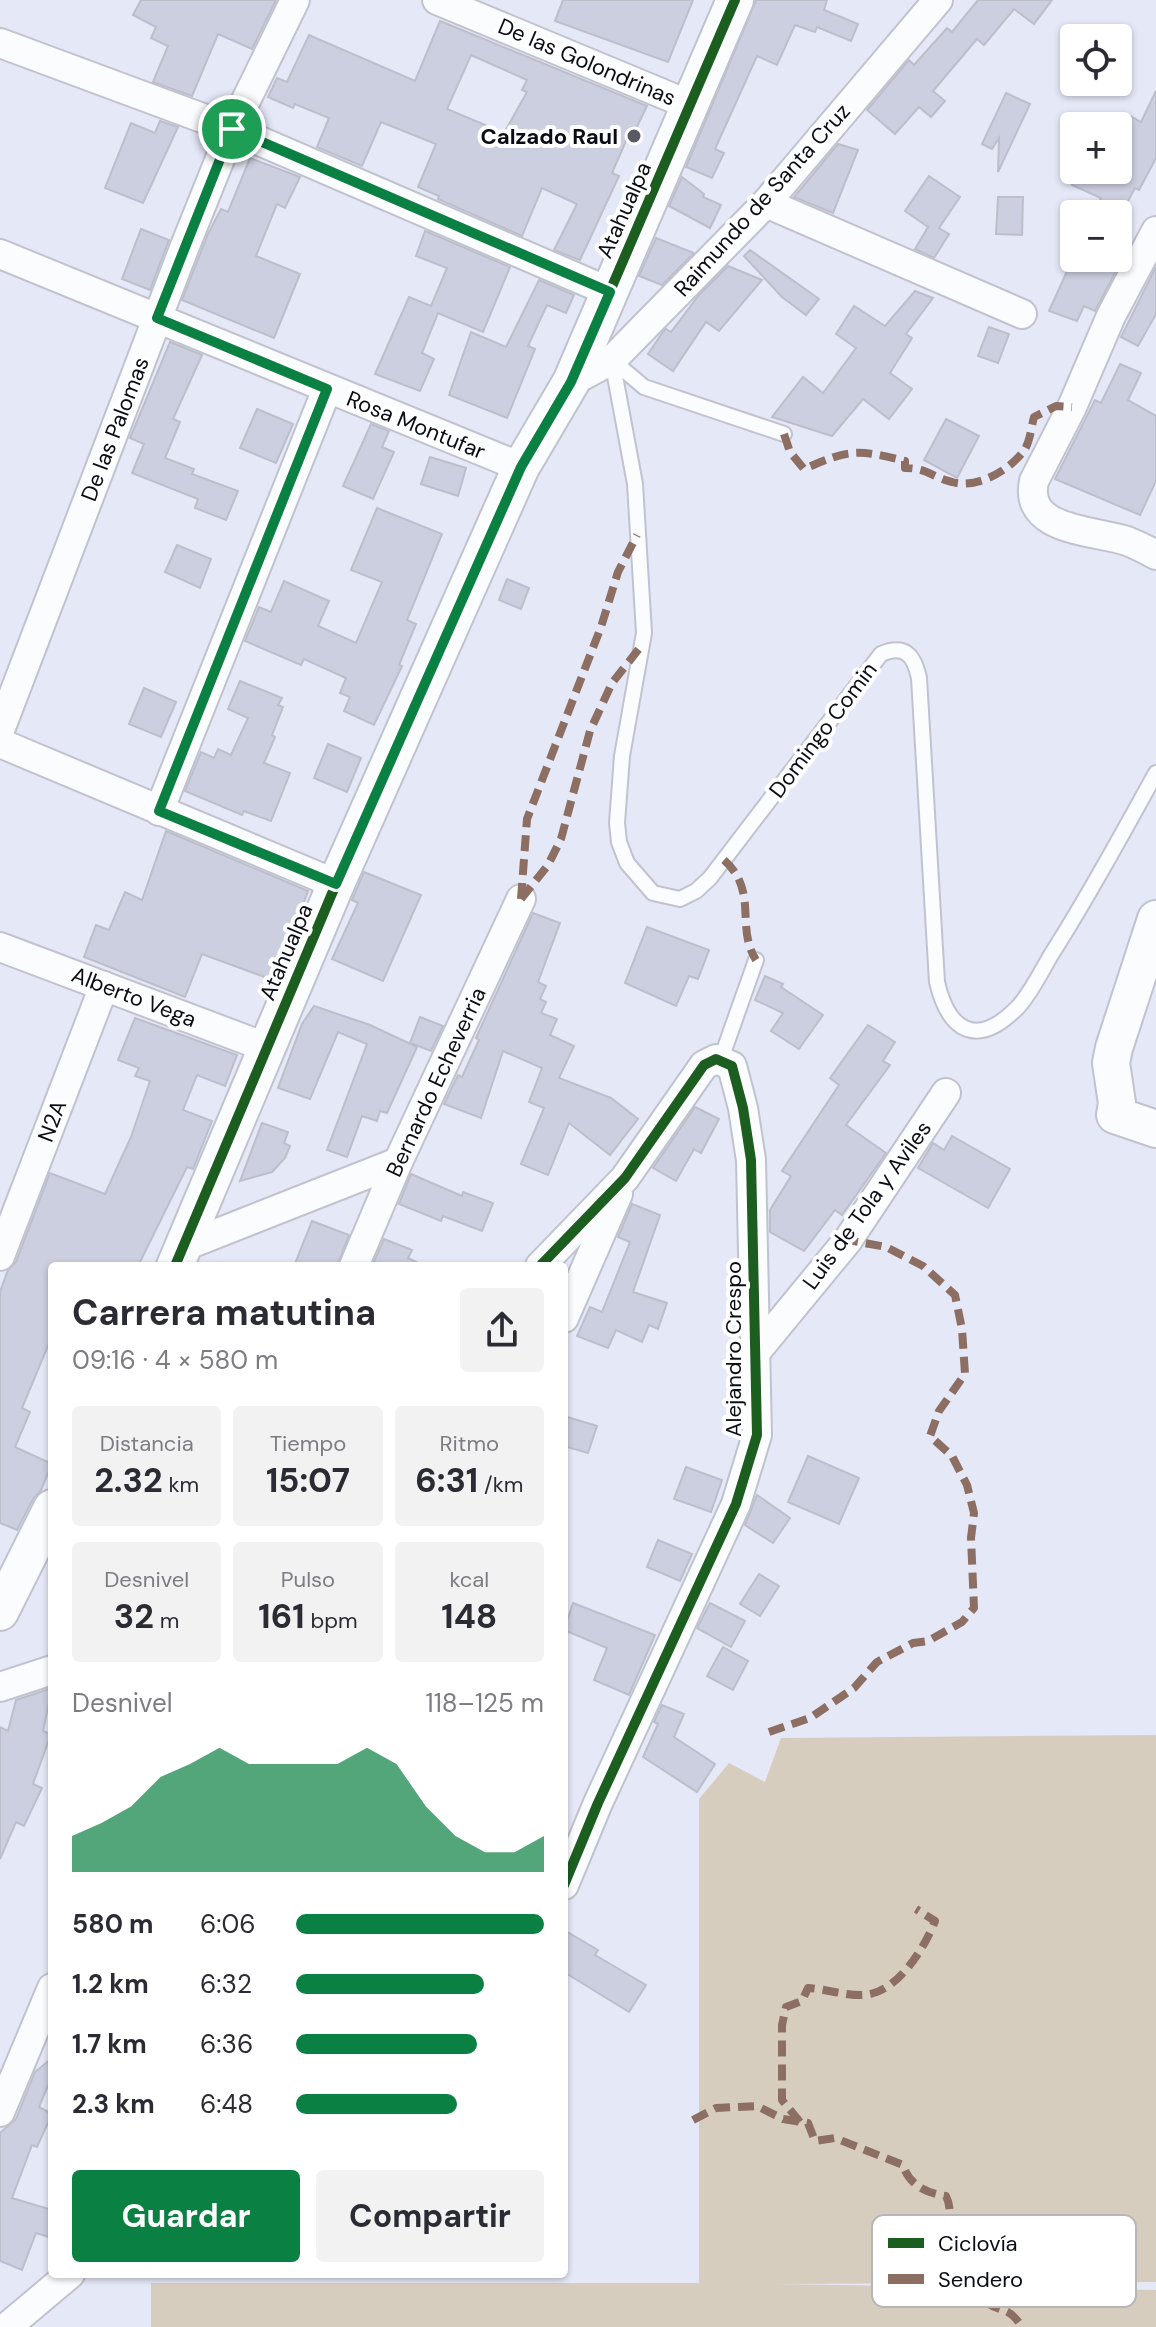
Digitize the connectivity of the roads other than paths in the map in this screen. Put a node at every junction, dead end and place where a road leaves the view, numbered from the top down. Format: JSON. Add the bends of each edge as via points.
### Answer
{"nodes":[{"id":1,"x":295,"y":0,"type":"edge"},
{"id":2,"x":437,"y":0,"type":"edge"},
{"id":3,"x":735,"y":0,"type":"edge"},
{"id":4,"x":938,"y":0,"type":"edge"},
{"id":5,"x":0,"y":43,"type":"edge"},
{"id":6,"x":692,"y":106,"type":"junction"},
{"id":7,"x":232,"y":129,"type":"junction"},
{"id":8,"x":766,"y":203,"type":"junction"},
{"id":9,"x":1156,"y":231,"type":"edge"},
{"id":10,"x":3,"y":262,"type":"edge"},
{"id":11,"x":610,"y":292,"type":"junction"},
{"id":12,"x":1022,"y":314,"type":"dead end"},
{"id":13,"x":157,"y":318,"type":"junction"},
{"id":14,"x":612,"y":360,"type":"junction"},
{"id":15,"x":571,"y":382,"type":"junction"},
{"id":16,"x":327,"y":389,"type":"junction"},
{"id":17,"x":784,"y":434,"type":"dead end"},
{"id":18,"x":521,"y":467,"type":"junction"},
{"id":19,"x":1156,"y":555,"type":"edge"},
{"id":20,"x":0,"y":730,"type":"edge"},
{"id":21,"x":0,"y":743,"type":"edge"},
{"id":22,"x":1156,"y":773,"type":"edge"},
{"id":23,"x":159,"y":811,"type":"junction"},
{"id":24,"x":336,"y":884,"type":"junction"},
{"id":25,"x":521,"y":899,"type":"dead end"},
{"id":26,"x":1154,"y":929,"type":"edge"},
{"id":27,"x":0,"y":947,"type":"edge"},
{"id":28,"x":756,"y":960,"type":"dead end"},
{"id":29,"x":104,"y":986,"type":"junction"},
{"id":30,"x":268,"y":1048,"type":"junction"},
{"id":31,"x":721,"y":1059,"type":"junction"},
{"id":32,"x":946,"y":1093,"type":"dead end"},
{"id":33,"x":1156,"y":1129,"type":"edge"},
{"id":34,"x":398,"y":1162,"type":"junction"},
{"id":35,"x":625,"y":1178,"type":"junction"},
{"id":36,"x":0,"y":1256,"type":"edge"},
{"id":37,"x":180,"y":1256,"type":"edge"},
{"id":38,"x":356,"y":1262,"type":"edge"},
{"id":39,"x":544,"y":1262,"type":"edge"},
{"id":40,"x":568,"y":1309,"type":"edge"},
{"id":41,"x":755,"y":1353,"type":"junction"},
{"id":42,"x":48,"y":1515,"type":"edge"},
{"id":43,"x":4,"y":1597,"type":"edge"},
{"id":44,"x":48,"y":1671,"type":"edge"},
{"id":45,"x":0,"y":1687,"type":"edge"},
{"id":46,"x":568,"y":1876,"type":"edge"},
{"id":47,"x":48,"y":1996,"type":"edge"},
{"id":48,"x":48,"y":2047,"type":"edge"},
{"id":49,"x":9,"y":2075,"type":"edge"},
{"id":50,"x":0,"y":2112,"type":"edge"},
{"id":51,"x":65,"y":2278,"type":"edge"},
{"id":52,"x":7,"y":2327,"type":"edge"}],
"edges":[{"from":1,"to":7,"type":"street","name":"De las Palomas"},
{"from":2,"to":6,"type":"street","name":"De las Golondrinas"},
{"from":3,"to":6,"type":"street","name":"Atahualpa"},
{"from":4,"to":8,"type":"street","name":"Raimundo de Santa Cruz"},
{"from":5,"to":7,"type":"street"},
{"from":6,"to":11,"type":"street","name":"Atahualpa"},
{"from":7,"to":11,"type":"street"},
{"from":7,"to":13,"type":"street","name":"De las Palomas"},
{"from":8,"to":12,"type":"street"},
{"from":8,"to":14,"type":"street","name":"Raimundo de Santa Cruz"},
{"from":9,"to":19,"type":"street","via":[[1031,492],[1036,508],[1054,523],[1128,541]]},
{"from":10,"to":13,"type":"street","name":"Rosa Montufar"},
{"from":11,"to":15,"type":"street","name":"Atahualpa"},
{"from":13,"to":16,"type":"street","name":"Rosa Montufar"},
{"from":13,"to":20,"type":"street","name":"De las Palomas"},
{"from":14,"to":15,"type":"street","name":"Raimundo de Santa Cruz"},
{"from":14,"to":17,"type":"lane","via":[[644,387]]},
{"from":14,"to":22,"type":"lane","name":"Domingo Comin","via":[[635,484],[644,633],[622,756],[617,823],[621,852],[653,893],[680,899],[710,878],[881,654],[905,650],[915,659],[919,678],[937,982],[943,1006],[956,1023],[969,1031],[989,1029],[1018,1006],[1075,919]]},
{"from":15,"to":18,"type":"street","name":"Atahualpa"},
{"from":16,"to":18,"type":"street","name":"Rosa Montufar"},
{"from":16,"to":23,"type":"street"},
{"from":18,"to":24,"type":"street","name":"Atahualpa"},
{"from":21,"to":23,"type":"street"},
{"from":23,"to":24,"type":"street"},
{"from":24,"to":30,"type":"street","name":"Atahualpa"},
{"from":25,"to":34,"type":"street","name":"Bernardo Echeverria"},
{"from":26,"to":33,"type":"street","via":[[1111,1063],[1115,1115]]},
{"from":27,"to":29,"type":"street","name":"Alberto Vega"},
{"from":28,"to":31,"type":"lane"},
{"from":29,"to":30,"type":"street","name":"Alberto Vega"},
{"from":29,"to":36,"type":"street","name":"N2A"},
{"from":30,"to":37,"type":"street","name":"Atahualpa"},
{"from":31,"to":35,"type":"street","via":[[704,1065]]},
{"from":31,"to":41,"type":"street","name":"Alejandro Crespo","via":[[735,1075],[751,1160]]},
{"from":32,"to":41,"type":"street","name":"Luis de Tola y Aviles","via":[[848,1240]]},
{"from":34,"to":37,"type":"street"},
{"from":34,"to":38,"type":"street","name":"Bernardo Echeverria"},
{"from":35,"to":39,"type":"street"},
{"from":35,"to":40,"type":"street"},
{"from":41,"to":46,"type":"street","name":"Alejandro Crespo","via":[[757,1435],[749,1469]]},
{"from":42,"to":43,"type":"street"},
{"from":44,"to":45,"type":"street"},
{"from":47,"to":49,"type":"street"},
{"from":48,"to":49,"type":"street"},
{"from":49,"to":50,"type":"street"},
{"from":51,"to":52,"type":"street"}]}
